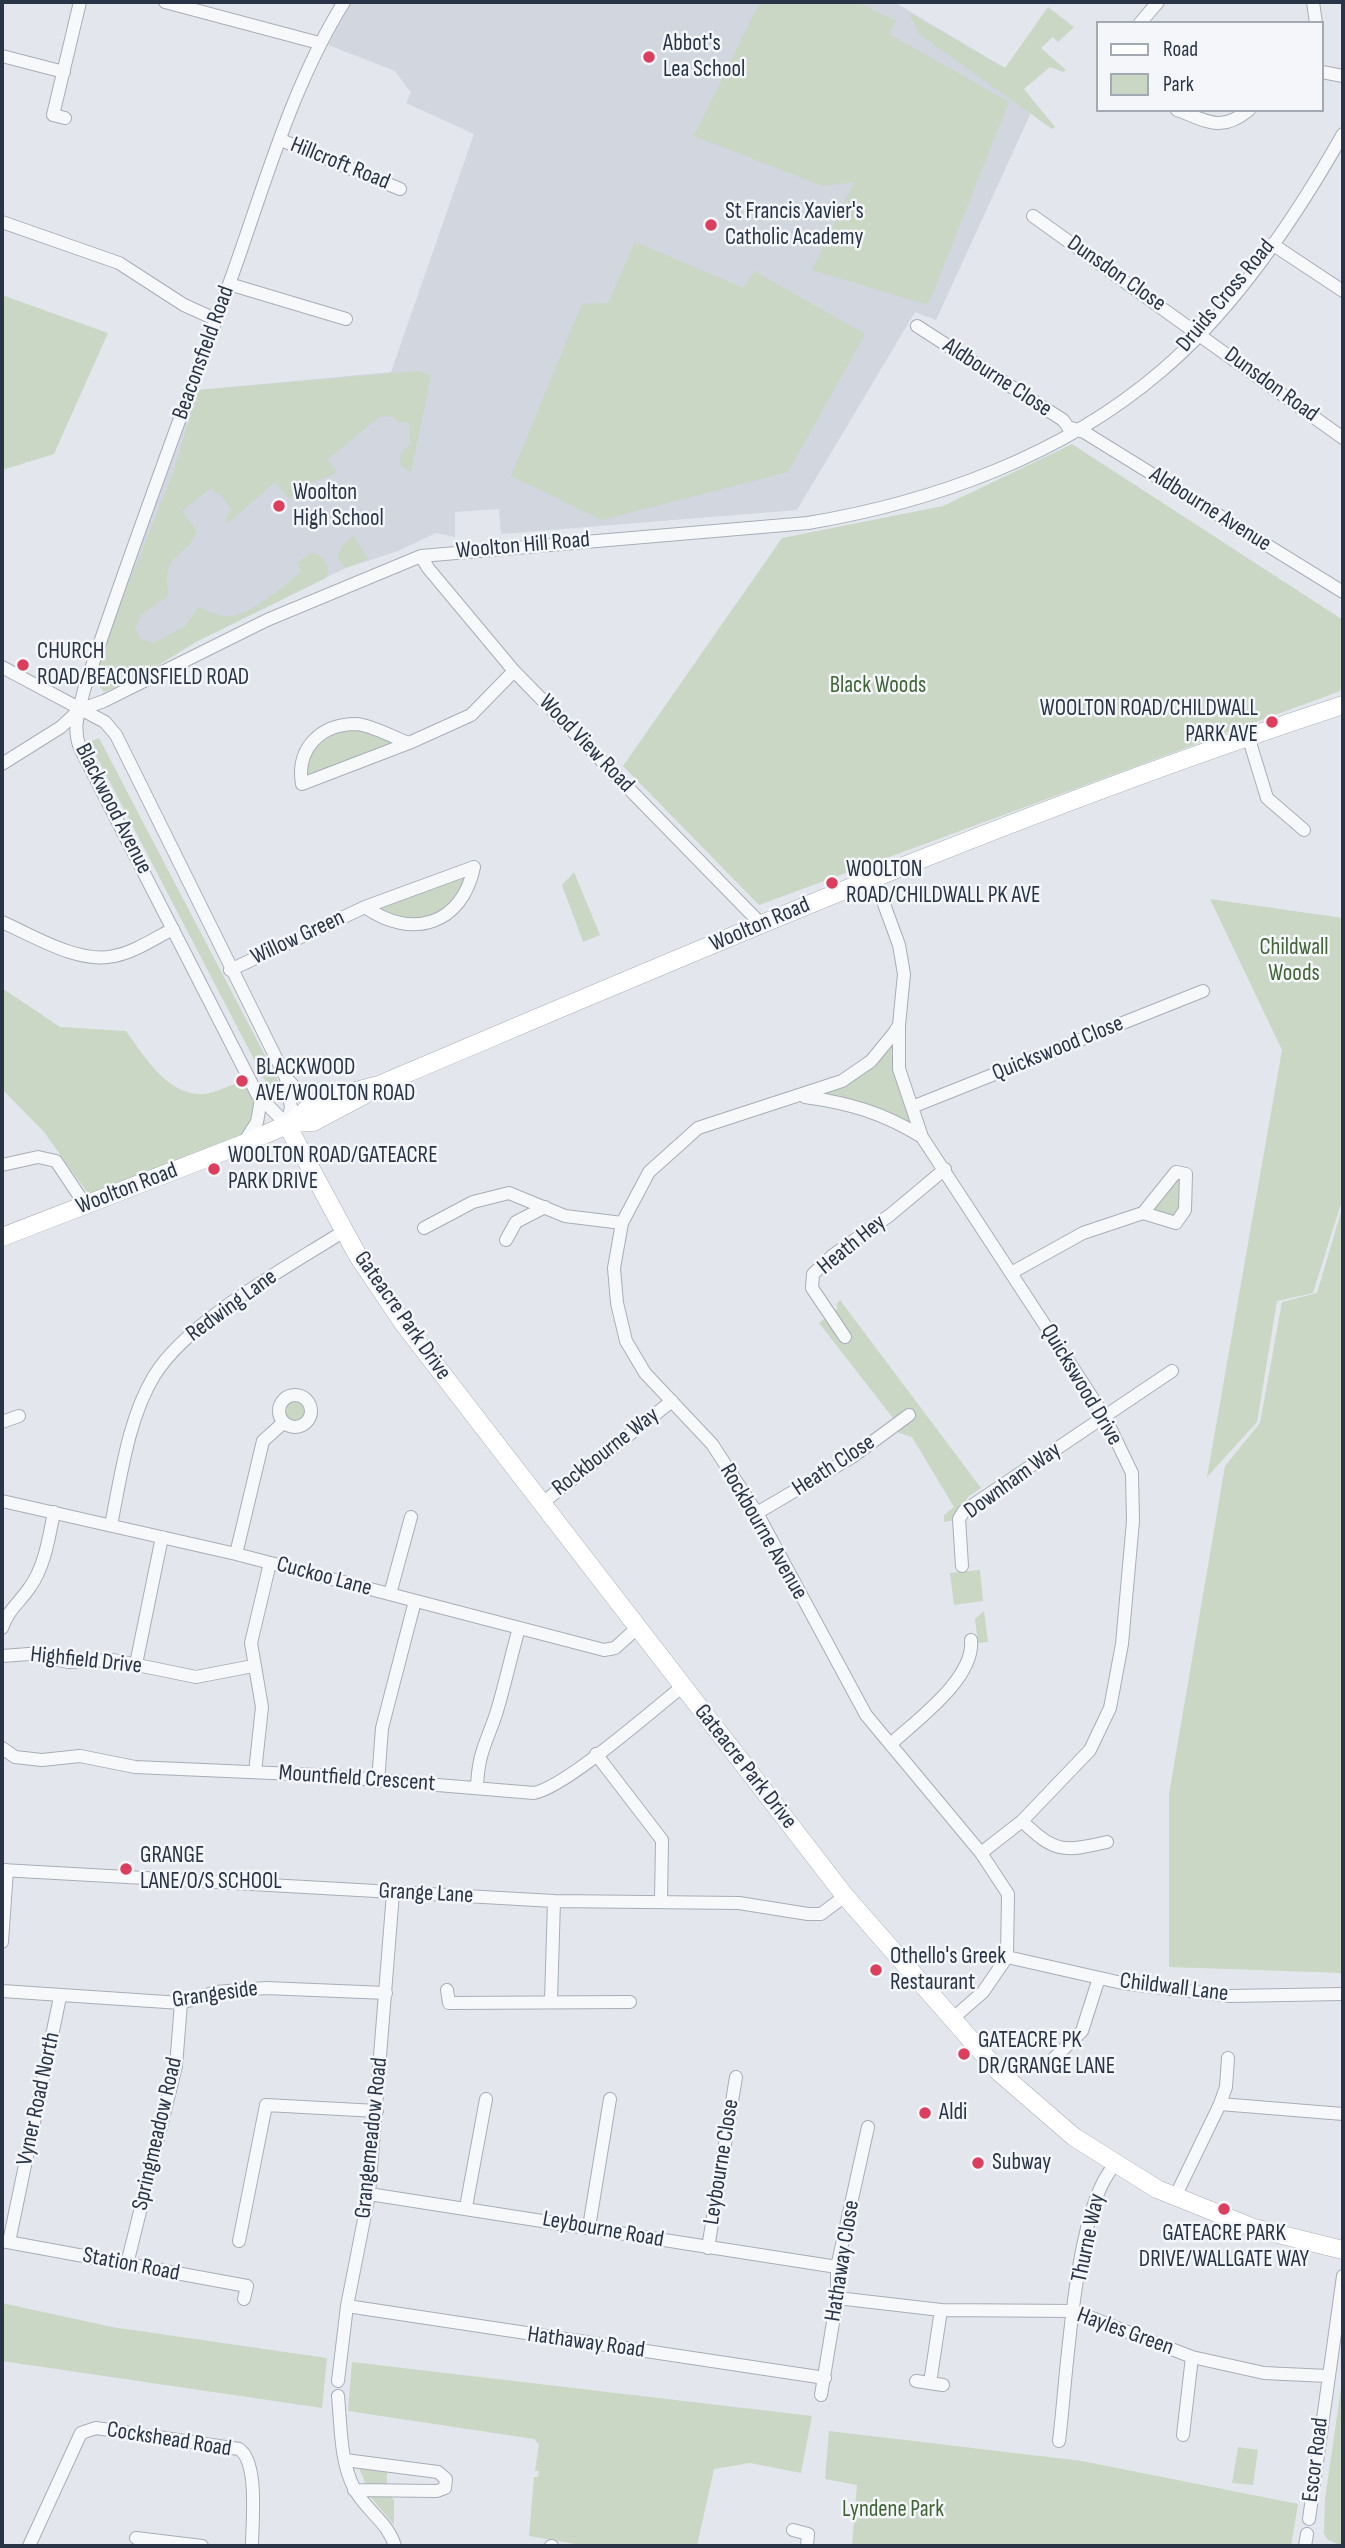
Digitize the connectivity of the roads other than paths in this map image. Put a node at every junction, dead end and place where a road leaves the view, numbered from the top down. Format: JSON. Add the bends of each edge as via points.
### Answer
{"nodes":[{"id":1,"x":80,"y":2,"type":"edge"},
{"id":2,"x":165,"y":2,"type":"edge"},
{"id":3,"x":344,"y":2,"type":"edge"},
{"id":4,"x":1158,"y":2,"type":"edge"},
{"id":5,"x":1313,"y":2,"type":"edge"},
{"id":6,"x":1142,"y":21,"type":"edge"},
{"id":7,"x":1316,"y":21,"type":"edge"},
{"id":8,"x":319,"y":43,"type":"junction"},
{"id":9,"x":2,"y":56,"type":"edge"},
{"id":10,"x":1324,"y":68,"type":"edge"},
{"id":11,"x":64,"y":72,"type":"junction"},
{"id":12,"x":1343,"y":76,"type":"edge"},
{"id":13,"x":1183,"y":112,"type":"edge"},
{"id":14,"x":1247,"y":112,"type":"edge"},
{"id":15,"x":53,"y":115,"type":"dead end"},
{"id":16,"x":1342,"y":138,"type":"edge"},
{"id":17,"x":281,"y":140,"type":"junction"},
{"id":18,"x":400,"y":189,"type":"dead end"},
{"id":19,"x":1033,"y":216,"type":"dead end"},
{"id":20,"x":2,"y":222,"type":"edge"},
{"id":21,"x":1272,"y":244,"type":"junction"},
{"id":22,"x":229,"y":284,"type":"junction"},
{"id":23,"x":1343,"y":291,"type":"edge"},
{"id":24,"x":215,"y":319,"type":"junction"},
{"id":25,"x":345,"y":319,"type":"dead end"},
{"id":26,"x":917,"y":326,"type":"dead end"},
{"id":27,"x":1199,"y":333,"type":"junction"},
{"id":28,"x":1078,"y":429,"type":"junction"},
{"id":29,"x":1343,"y":438,"type":"edge"},
{"id":30,"x":421,"y":556,"type":"junction"},
{"id":31,"x":1343,"y":592,"type":"edge"},
{"id":32,"x":2,"y":667,"type":"edge"},
{"id":33,"x":514,"y":671,"type":"junction"},
{"id":34,"x":1343,"y":705,"type":"edge"},
{"id":35,"x":79,"y":710,"type":"junction"},
{"id":36,"x":1248,"y":736,"type":"junction"},
{"id":37,"x":409,"y":743,"type":"junction"},
{"id":38,"x":2,"y":764,"type":"edge"},
{"id":39,"x":1304,"y":830,"type":"dead end"},
{"id":40,"x":874,"y":877,"type":"junction"},
{"id":41,"x":365,"y":907,"type":"junction"},
{"id":42,"x":2,"y":922,"type":"edge"},
{"id":43,"x":761,"y":924,"type":"junction"},
{"id":44,"x":173,"y":929,"type":"junction"},
{"id":45,"x":230,"y":970,"type":"junction"},
{"id":46,"x":1203,"y":991,"type":"dead end"},
{"id":47,"x":898,"y":1025,"type":"junction"},
{"id":48,"x":286,"y":1078,"type":"junction"},
{"id":49,"x":379,"y":1085,"type":"junction"},
{"id":50,"x":801,"y":1096,"type":"junction"},
{"id":51,"x":261,"y":1099,"type":"junction"},
{"id":52,"x":318,"y":1103,"type":"junction"},
{"id":53,"x":912,"y":1107,"type":"junction"},
{"id":54,"x":289,"y":1124,"type":"junction"},
{"id":55,"x":922,"y":1137,"type":"junction"},
{"id":56,"x":243,"y":1144,"type":"junction"},
{"id":57,"x":2,"y":1165,"type":"edge"},
{"id":58,"x":945,"y":1169,"type":"junction"},
{"id":59,"x":86,"y":1206,"type":"junction"},
{"id":60,"x":545,"y":1207,"type":"junction"},
{"id":61,"x":1143,"y":1213,"type":"dead end"},
{"id":62,"x":622,"y":1223,"type":"junction"},
{"id":63,"x":424,"y":1228,"type":"dead end"},
{"id":64,"x":344,"y":1231,"type":"junction"},
{"id":65,"x":2,"y":1237,"type":"edge"},
{"id":66,"x":506,"y":1240,"type":"dead end"},
{"id":67,"x":1011,"y":1273,"type":"junction"},
{"id":68,"x":845,"y":1336,"type":"dead end"},
{"id":69,"x":1172,"y":1371,"type":"dead end"},
{"id":70,"x":672,"y":1401,"type":"junction"},
{"id":71,"x":909,"y":1415,"type":"dead end"},
{"id":72,"x":19,"y":1416,"type":"dead end"},
{"id":73,"x":1105,"y":1417,"type":"junction"},
{"id":74,"x":2,"y":1422,"type":"edge"},
{"id":75,"x":283,"y":1423,"type":"dead end"},
{"id":76,"x":2,"y":1501,"type":"edge"},
{"id":77,"x":541,"y":1504,"type":"junction"},
{"id":78,"x":54,"y":1512,"type":"junction"},
{"id":79,"x":757,"y":1513,"type":"junction"},
{"id":80,"x":411,"y":1517,"type":"dead end"},
{"id":81,"x":111,"y":1525,"type":"junction"},
{"id":82,"x":162,"y":1537,"type":"junction"},
{"id":83,"x":236,"y":1554,"type":"junction"},
{"id":84,"x":270,"y":1563,"type":"junction"},
{"id":85,"x":962,"y":1566,"type":"dead end"},
{"id":86,"x":390,"y":1594,"type":"junction"},
{"id":87,"x":415,"y":1601,"type":"junction"},
{"id":88,"x":2,"y":1628,"type":"edge"},
{"id":89,"x":519,"y":1628,"type":"junction"},
{"id":90,"x":637,"y":1628,"type":"junction"},
{"id":91,"x":971,"y":1640,"type":"dead end"},
{"id":92,"x":2,"y":1656,"type":"edge"},
{"id":93,"x":135,"y":1664,"type":"junction"},
{"id":94,"x":253,"y":1665,"type":"junction"},
{"id":95,"x":682,"y":1686,"type":"junction"},
{"id":96,"x":892,"y":1743,"type":"junction"},
{"id":97,"x":2,"y":1748,"type":"edge"},
{"id":98,"x":596,"y":1754,"type":"junction"},
{"id":99,"x":255,"y":1772,"type":"junction"},
{"id":100,"x":378,"y":1782,"type":"junction"},
{"id":101,"x":477,"y":1788,"type":"junction"},
{"id":102,"x":1022,"y":1821,"type":"junction"},
{"id":103,"x":1107,"y":1842,"type":"dead end"},
{"id":104,"x":981,"y":1853,"type":"junction"},
{"id":105,"x":4,"y":1870,"type":"edge"},
{"id":106,"x":393,"y":1893,"type":"junction"},
{"id":107,"x":845,"y":1896,"type":"junction"},
{"id":108,"x":554,"y":1901,"type":"junction"},
{"id":109,"x":661,"y":1901,"type":"junction"},
{"id":110,"x":2,"y":1942,"type":"edge"},
{"id":111,"x":1007,"y":1957,"type":"junction"},
{"id":112,"x":1099,"y":1978,"type":"junction"},
{"id":113,"x":447,"y":1990,"type":"dead end"},
{"id":114,"x":2,"y":1991,"type":"edge"},
{"id":115,"x":386,"y":1993,"type":"junction"},
{"id":116,"x":1343,"y":1994,"type":"edge"},
{"id":117,"x":60,"y":1997,"type":"junction"},
{"id":118,"x":551,"y":2001,"type":"junction"},
{"id":119,"x":630,"y":2002,"type":"dead end"},
{"id":120,"x":181,"y":2003,"type":"junction"},
{"id":121,"x":951,"y":2020,"type":"junction"},
{"id":122,"x":1228,"y":2058,"type":"dead end"},
{"id":123,"x":1046,"y":2066,"type":"dead end"},
{"id":124,"x":736,"y":2077,"type":"dead end"},
{"id":125,"x":486,"y":2099,"type":"dead end"},
{"id":126,"x":610,"y":2099,"type":"dead end"},
{"id":127,"x":1220,"y":2104,"type":"junction"},
{"id":128,"x":377,"y":2112,"type":"junction"},
{"id":129,"x":1343,"y":2114,"type":"edge"},
{"id":130,"x":868,"y":2127,"type":"dead end"},
{"id":131,"x":1115,"y":2165,"type":"junction"},
{"id":132,"x":369,"y":2194,"type":"junction"},
{"id":133,"x":1175,"y":2197,"type":"junction"},
{"id":134,"x":466,"y":2207,"type":"junction"},
{"id":135,"x":589,"y":2227,"type":"junction"},
{"id":136,"x":239,"y":2241,"type":"dead end"},
{"id":137,"x":5,"y":2242,"type":"edge"},
{"id":138,"x":708,"y":2248,"type":"junction"},
{"id":139,"x":1343,"y":2250,"type":"edge"},
{"id":140,"x":127,"y":2264,"type":"junction"},
{"id":141,"x":837,"y":2267,"type":"junction"},
{"id":142,"x":1343,"y":2276,"type":"edge"},
{"id":143,"x":836,"y":2298,"type":"junction"},
{"id":144,"x":244,"y":2299,"type":"dead end"},
{"id":145,"x":347,"y":2306,"type":"junction"},
{"id":146,"x":941,"y":2310,"type":"junction"},
{"id":147,"x":1074,"y":2311,"type":"junction"},
{"id":148,"x":1192,"y":2357,"type":"junction"},
{"id":149,"x":1327,"y":2376,"type":"junction"},
{"id":150,"x":825,"y":2378,"type":"junction"},
{"id":151,"x":338,"y":2381,"type":"dead end"},
{"id":152,"x":916,"y":2381,"type":"dead end"},
{"id":153,"x":821,"y":2395,"type":"dead end"},
{"id":154,"x":338,"y":2396,"type":"dead end"},
{"id":155,"x":1184,"y":2435,"type":"dead end"},
{"id":156,"x":1059,"y":2441,"type":"dead end"},
{"id":157,"x":345,"y":2460,"type":"junction"},
{"id":158,"x":354,"y":2490,"type":"junction"},
{"id":159,"x":1309,"y":2519,"type":"dead end"},
{"id":160,"x":793,"y":2530,"type":"dead end"},
{"id":161,"x":136,"y":2538,"type":"dead end"},
{"id":162,"x":29,"y":2546,"type":"edge"},
{"id":163,"x":202,"y":2546,"type":"edge"},
{"id":164,"x":252,"y":2546,"type":"edge"},
{"id":165,"x":395,"y":2546,"type":"edge"},
{"id":166,"x":807,"y":2546,"type":"edge"}],
"edges":[{"from":1,"to":11,"type":"street"},
{"from":2,"to":8,"type":"street"},
{"from":3,"to":8,"type":"street","name":"Beaconsfield Road"},
{"from":4,"to":6,"type":"street"},
{"from":5,"to":7,"type":"street"},
{"from":8,"to":17,"type":"street","name":"Beaconsfield Road"},
{"from":9,"to":11,"type":"street"},
{"from":10,"to":12,"type":"street"},
{"from":11,"to":15,"type":"street"},
{"from":13,"to":14,"type":"street","via":[[1216,124],[1233,123]]},
{"from":16,"to":21,"type":"street","name":"Druids Cross Road"},
{"from":17,"to":18,"type":"street","name":"Hillcroft Road"},
{"from":17,"to":22,"type":"street","name":"Beaconsfield Road"},
{"from":19,"to":27,"type":"street","name":"Dunsdon Close"},
{"from":20,"to":24,"type":"street","via":[[119,263],[184,305]]},
{"from":21,"to":23,"type":"street"},
{"from":21,"to":27,"type":"street","name":"Druids Cross Road"},
{"from":22,"to":24,"type":"street","name":"Beaconsfield Road"},
{"from":22,"to":25,"type":"street"},
{"from":24,"to":35,"type":"street","name":"Beaconsfield Road","via":[[126,563]]},
{"from":26,"to":28,"type":"street","name":"Aldbourne Close","via":[[1068,427]]},
{"from":27,"to":28,"type":"street","name":"Druids Cross Road","via":[[1160,372]]},
{"from":27,"to":29,"type":"street","name":"Dunsdon Road"},
{"from":28,"to":30,"type":"street","name":"Woolton Hill Road","via":[[1011,464],[869,513],[808,523]]},
{"from":28,"to":31,"type":"street","name":"Aldbourne Avenue"},
{"from":30,"to":33,"type":"street","name":"Wood View Road"},
{"from":30,"to":35,"type":"street","name":"Woolton Hill Road","via":[[267,620]]},
{"from":32,"to":35,"type":"street"},
{"from":33,"to":37,"type":"street","via":[[471,715]]},
{"from":33,"to":43,"type":"street","name":"Wood View Road"},
{"from":34,"to":36,"type":"street","name":"Woolton Road"},
{"from":35,"to":38,"type":"street","name":"Woolton Hill Road","via":[[61,727]]},
{"from":35,"to":44,"type":"street","name":"Blackwood Avenue","via":[[75,730],[80,748]]},
{"from":35,"to":45,"type":"street","name":"Blackwood Avenue","via":[[105,722],[116,734]]},
{"from":36,"to":39,"type":"street","via":[[1268,798]]},
{"from":36,"to":40,"type":"street","name":"Woolton Road"},
{"from":37,"to":37,"type":"street","via":[[373,757],[302,784],[299,764],[311,743],[330,730],[358,724]]},
{"from":40,"to":43,"type":"street","name":"Woolton Road"},
{"from":40,"to":47,"type":"street","name":"Rockbourne Avenue","via":[[902,955],[905,984]]},
{"from":41,"to":41,"type":"street","name":"Willow Green","via":[[395,923],[433,922],[463,897],[474,867]]},
{"from":41,"to":45,"type":"street","name":"Willow Green"},
{"from":42,"to":44,"type":"street","via":[[98,958],[128,952]]},
{"from":43,"to":49,"type":"street","name":"Woolton Road"},
{"from":44,"to":51,"type":"street","name":"Blackwood Avenue"},
{"from":45,"to":48,"type":"street","name":"Blackwood Avenue"},
{"from":46,"to":53,"type":"street","name":"Quickswood Close"},
{"from":47,"to":50,"type":"street","name":"Rockbourne Avenue","via":[[863,1069]]},
{"from":47,"to":53,"type":"street","name":"Quickswood Drive","via":[[899,1069]]},
{"from":48,"to":52,"type":"street","name":"Blackwood Avenue","via":[[305,1098]]},
{"from":48,"to":54,"type":"street","name":"Blackwood Avenue"},
{"from":49,"to":52,"type":"street","name":"Woolton Road"},
{"from":49,"to":54,"type":"street","name":"Woolton Road","via":[[313,1122]]},
{"from":50,"to":55,"type":"street","name":"Rockbourne Avenue","via":[[857,1105],[892,1118]]},
{"from":50,"to":62,"type":"street","name":"Rockbourne Avenue","via":[[698,1128],[649,1172]]},
{"from":51,"to":54,"type":"street","name":"Blackwood Avenue"},
{"from":51,"to":56,"type":"street","via":[[257,1122]]},
{"from":52,"to":54,"type":"street","name":"Woolton Road"},
{"from":53,"to":55,"type":"street","name":"Quickswood Drive"},
{"from":54,"to":56,"type":"street","name":"Woolton Road"},
{"from":54,"to":64,"type":"street","name":"Gateacre Park Drive"},
{"from":55,"to":58,"type":"street","name":"Quickswood Drive"},
{"from":56,"to":59,"type":"street","name":"Woolton Road"},
{"from":57,"to":59,"type":"street","via":[[38,1157],[56,1161]]},
{"from":58,"to":67,"type":"street","name":"Quickswood Drive"},
{"from":58,"to":68,"type":"street","name":"Heath Hey","via":[[813,1274],[812,1288]]},
{"from":59,"to":65,"type":"street","name":"Woolton Road"},
{"from":60,"to":62,"type":"street","via":[[565,1216]]},
{"from":60,"to":63,"type":"street","via":[[509,1193],[473,1202]]},
{"from":60,"to":66,"type":"street","via":[[516,1222]]},
{"from":61,"to":67,"type":"street","via":[[1083,1233]]},
{"from":62,"to":70,"type":"street","name":"Rockbourne Avenue","via":[[614,1268],[626,1341],[645,1373]]},
{"from":64,"to":77,"type":"street","name":"Gateacre Park Drive","via":[[403,1323]]},
{"from":64,"to":81,"type":"street","name":"Redwing Lane","via":[[198,1328],[174,1349],[140,1405]]},
{"from":67,"to":73,"type":"street","name":"Quickswood Drive"},
{"from":69,"to":73,"type":"street"},
{"from":70,"to":77,"type":"street","name":"Rockbourne Way"},
{"from":70,"to":79,"type":"street","name":"Rockbourne Avenue","via":[[712,1444]]},
{"from":71,"to":79,"type":"street","name":"Heath Close","via":[[852,1457]]},
{"from":72,"to":74,"type":"street"},
{"from":73,"to":85,"type":"street","name":"Downham Way","via":[[964,1511],[959,1518]]},
{"from":73,"to":102,"type":"street","name":"Quickswood Drive","via":[[1132,1473],[1133,1521],[1122,1644],[1110,1708],[1090,1749]]},
{"from":75,"to":83,"type":"street","via":[[263,1441]]},
{"from":76,"to":78,"type":"street","name":"Cuckoo Lane"},
{"from":77,"to":90,"type":"street","name":"Gateacre Park Drive"},
{"from":78,"to":81,"type":"street","name":"Cuckoo Lane"},
{"from":78,"to":88,"type":"street","via":[[42,1564],[31,1586],[7,1613]]},
{"from":79,"to":96,"type":"street","name":"Rockbourne Avenue","via":[[851,1692]]},
{"from":80,"to":86,"type":"street"},
{"from":81,"to":82,"type":"street","name":"Cuckoo Lane"},
{"from":82,"to":83,"type":"street","name":"Cuckoo Lane"},
{"from":82,"to":93,"type":"street"},
{"from":83,"to":84,"type":"street","name":"Cuckoo Lane"},
{"from":84,"to":86,"type":"street","name":"Cuckoo Lane"},
{"from":84,"to":94,"type":"street","via":[[251,1643]]},
{"from":86,"to":87,"type":"street","name":"Cuckoo Lane"},
{"from":87,"to":89,"type":"street","name":"Cuckoo Lane"},
{"from":87,"to":100,"type":"street","via":[[382,1728]]},
{"from":89,"to":90,"type":"street","name":"Cuckoo Lane","via":[[604,1650],[615,1648]]},
{"from":89,"to":101,"type":"street","via":[[495,1717],[485,1736]]},
{"from":90,"to":95,"type":"street","name":"Gateacre Park Drive"},
{"from":91,"to":96,"type":"street","via":[[972,1656],[957,1681]]},
{"from":92,"to":93,"type":"street","name":"Highfield Drive","via":[[29,1654],[68,1662]]},
{"from":93,"to":94,"type":"street","name":"Highfield Drive","via":[[195,1677]]},
{"from":94,"to":99,"type":"street","via":[[262,1707]]},
{"from":95,"to":98,"type":"street","name":"Mountfield Crescent"},
{"from":95,"to":107,"type":"street","name":"Gateacre Park Drive"},
{"from":96,"to":104,"type":"street","name":"Rockbourne Avenue"},
{"from":97,"to":99,"type":"street","name":"Mountfield Crescent","via":[[15,1757],[42,1760],[80,1756],[135,1767]]},
{"from":98,"to":101,"type":"street","name":"Mountfield Crescent","via":[[546,1790]]},
{"from":98,"to":109,"type":"street","via":[[662,1840]]},
{"from":99,"to":100,"type":"street","name":"Mountfield Crescent"},
{"from":100,"to":101,"type":"street","name":"Mountfield Crescent"},
{"from":102,"to":103,"type":"street","via":[[1045,1844],[1073,1849]]},
{"from":102,"to":104,"type":"street","name":"Quickswood Drive"},
{"from":104,"to":111,"type":"street","name":"Rockbourne Avenue","via":[[1008,1894]]},
{"from":105,"to":106,"type":"street","name":"Grange Lane"},
{"from":105,"to":110,"type":"street"},
{"from":106,"to":108,"type":"street","name":"Grange Lane"},
{"from":106,"to":115,"type":"street","name":"Grangemeadow Road"},
{"from":107,"to":109,"type":"street","name":"Grange Lane","via":[[821,1914],[739,1903]]},
{"from":107,"to":121,"type":"street","name":"Gateacre Park Drive"},
{"from":108,"to":109,"type":"street","name":"Grange Lane"},
{"from":108,"to":118,"type":"street"},
{"from":111,"to":112,"type":"street","name":"Childwall Lane"},
{"from":111,"to":121,"type":"street","via":[[983,1992]]},
{"from":112,"to":116,"type":"street","name":"Childwall Lane","via":[[1230,1996]]},
{"from":112,"to":123,"type":"street","via":[[1082,2031]]},
{"from":113,"to":118,"type":"street","via":[[449,2003]]},
{"from":114,"to":117,"type":"street","name":"Grangeside"},
{"from":115,"to":120,"type":"street","name":"Grangeside","via":[[266,1988],[216,1992]]},
{"from":115,"to":128,"type":"street","name":"Grangemeadow Road"},
{"from":117,"to":120,"type":"street","name":"Grangeside"},
{"from":117,"to":137,"type":"street","name":"Vyner Road North"},
{"from":118,"to":119,"type":"street"},
{"from":120,"to":140,"type":"street","name":"Springmeadow Road","via":[[176,2066]]},
{"from":121,"to":131,"type":"street","name":"Gateacre Park Drive","via":[[1029,2101]]},
{"from":122,"to":127,"type":"street"},
{"from":124,"to":138,"type":"street","name":"Leybourne Close"},
{"from":125,"to":134,"type":"street"},
{"from":126,"to":135,"type":"street"},
{"from":127,"to":129,"type":"street"},
{"from":127,"to":133,"type":"street"},
{"from":128,"to":132,"type":"street","name":"Grangemeadow Road"},
{"from":128,"to":136,"type":"street","via":[[266,2105]]},
{"from":130,"to":141,"type":"street","name":"Hathaway Close"},
{"from":131,"to":133,"type":"street","name":"Gateacre Park Drive"},
{"from":131,"to":147,"type":"street","name":"Thurne Way","via":[[1097,2191],[1082,2248]]},
{"from":132,"to":134,"type":"street","name":"Leybourne Road"},
{"from":132,"to":145,"type":"street","name":"Grangemeadow Road"},
{"from":133,"to":139,"type":"street","name":"Gateacre Park Drive","via":[[1254,2228]]},
{"from":134,"to":135,"type":"street","name":"Leybourne Road"},
{"from":135,"to":138,"type":"street","name":"Leybourne Road"},
{"from":137,"to":140,"type":"street","name":"Station Road"},
{"from":138,"to":141,"type":"street","name":"Leybourne Road"},
{"from":140,"to":144,"type":"street","name":"Station Road","via":[[247,2286]]},
{"from":141,"to":143,"type":"street","name":"Hathaway Close"},
{"from":142,"to":149,"type":"street","name":"Escor Road"},
{"from":143,"to":146,"type":"street","name":"Hayles Green"},
{"from":143,"to":150,"type":"street","name":"Hathaway Close"},
{"from":145,"to":150,"type":"street","name":"Hathaway Road"},
{"from":145,"to":151,"type":"street","name":"Grangemeadow Road"},
{"from":146,"to":147,"type":"street","name":"Hayles Green"},
{"from":146,"to":152,"type":"street","via":[[936,2384]]},
{"from":147,"to":148,"type":"street","name":"Hayles Green"},
{"from":147,"to":156,"type":"street","name":"Thurne Way"},
{"from":148,"to":149,"type":"street","name":"Hayles Green","via":[[1264,2373]]},
{"from":148,"to":155,"type":"street"},
{"from":149,"to":159,"type":"street","name":"Escor Road"},
{"from":150,"to":153,"type":"street","name":"Hathaway Close"},
{"from":154,"to":157,"type":"street"},
{"from":157,"to":158,"type":"street"},
{"from":157,"to":158,"type":"street","via":[[438,2472],[446,2479],[445,2488],[437,2491]]},
{"from":158,"to":165,"type":"street"},
{"from":160,"to":166,"type":"street","via":[[808,2534]]},
{"from":161,"to":163,"type":"street"},
{"from":162,"to":164,"type":"street","name":"Cockshead Road","via":[[80,2433],[96,2428],[245,2453],[251,2467]]}]}
